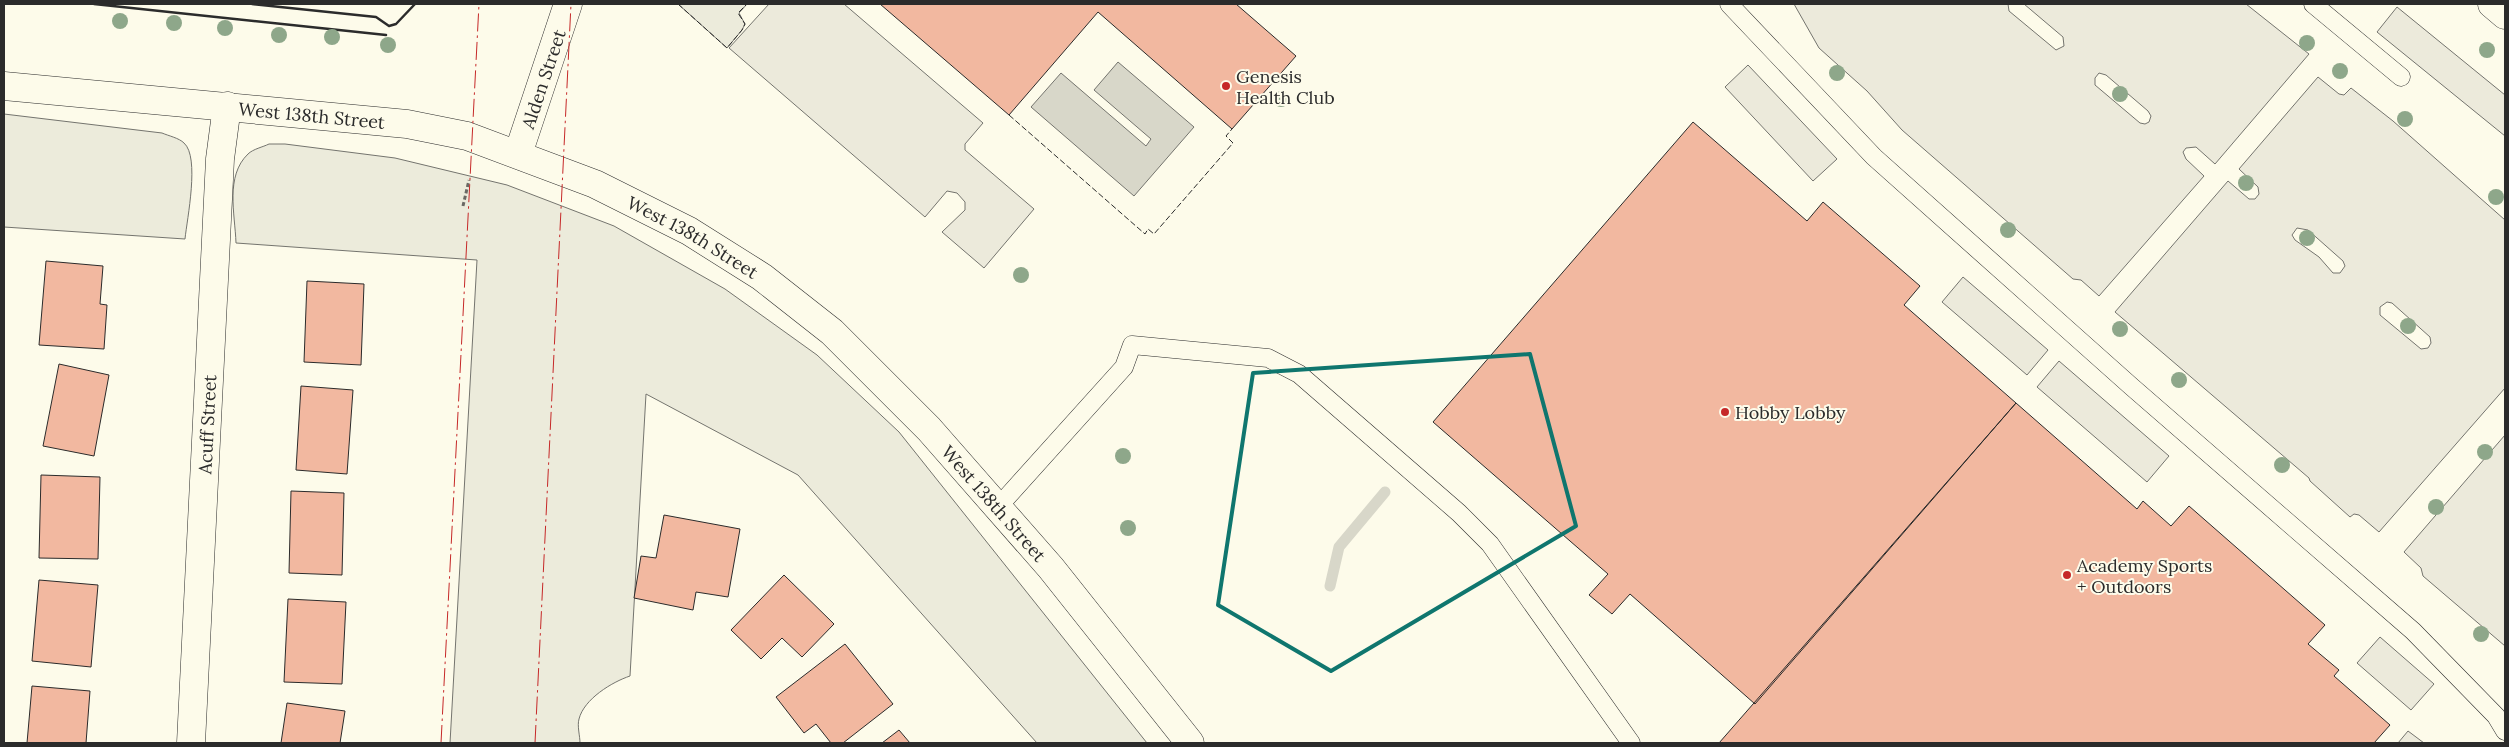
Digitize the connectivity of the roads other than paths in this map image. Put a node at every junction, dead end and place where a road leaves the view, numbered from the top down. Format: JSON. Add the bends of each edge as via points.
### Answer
{"nodes":[{"id":1,"x":568,"y":4,"type":"edge"},
{"id":2,"x":1729,"y":4,"type":"edge"},
{"id":3,"x":2313,"y":4,"type":"edge"},
{"id":4,"x":2492,"y":4,"type":"edge"},
{"id":5,"x":2505,"y":15,"type":"edge"},
{"id":6,"x":2401,"y":77,"type":"dead end"},
{"id":7,"x":4,"y":86,"type":"edge"},
{"id":8,"x":227,"y":106,"type":"junction"},
{"id":9,"x":518,"y":154,"type":"junction"},
{"id":10,"x":998,"y":508,"type":"junction"},
{"id":11,"x":2505,"y":731,"type":"edge"},
{"id":12,"x":191,"y":743,"type":"edge"},
{"id":13,"x":1190,"y":743,"type":"edge"},
{"id":14,"x":1631,"y":743,"type":"edge"}],
"edges":[{"from":1,"to":9,"type":"street","name":"Alden Street"},
{"from":2,"to":11,"type":"lane","via":[[1874,157],[2413,631],[2496,716]]},
{"from":3,"to":6,"type":"lane"},
{"from":4,"to":5,"type":"street"},
{"from":7,"to":8,"type":"street","name":"West 138th Street"},
{"from":8,"to":9,"type":"street","name":"West 138th Street","via":[[407,124],[467,136]]},
{"from":8,"to":12,"type":"street","name":"Acuff Street","via":[[220,159]]},
{"from":9,"to":10,"type":"street","name":"West 138th Street","via":[[620,196],[688,231],[762,277],[832,332],[879,377]]},
{"from":10,"to":13,"type":"street","name":"West 138th Street","via":[[1051,568]]},
{"from":10,"to":14,"type":"lane","via":[[1124,367],[1132,345],[1268,358],[1299,374],[1459,513],[1490,544]]}]}
